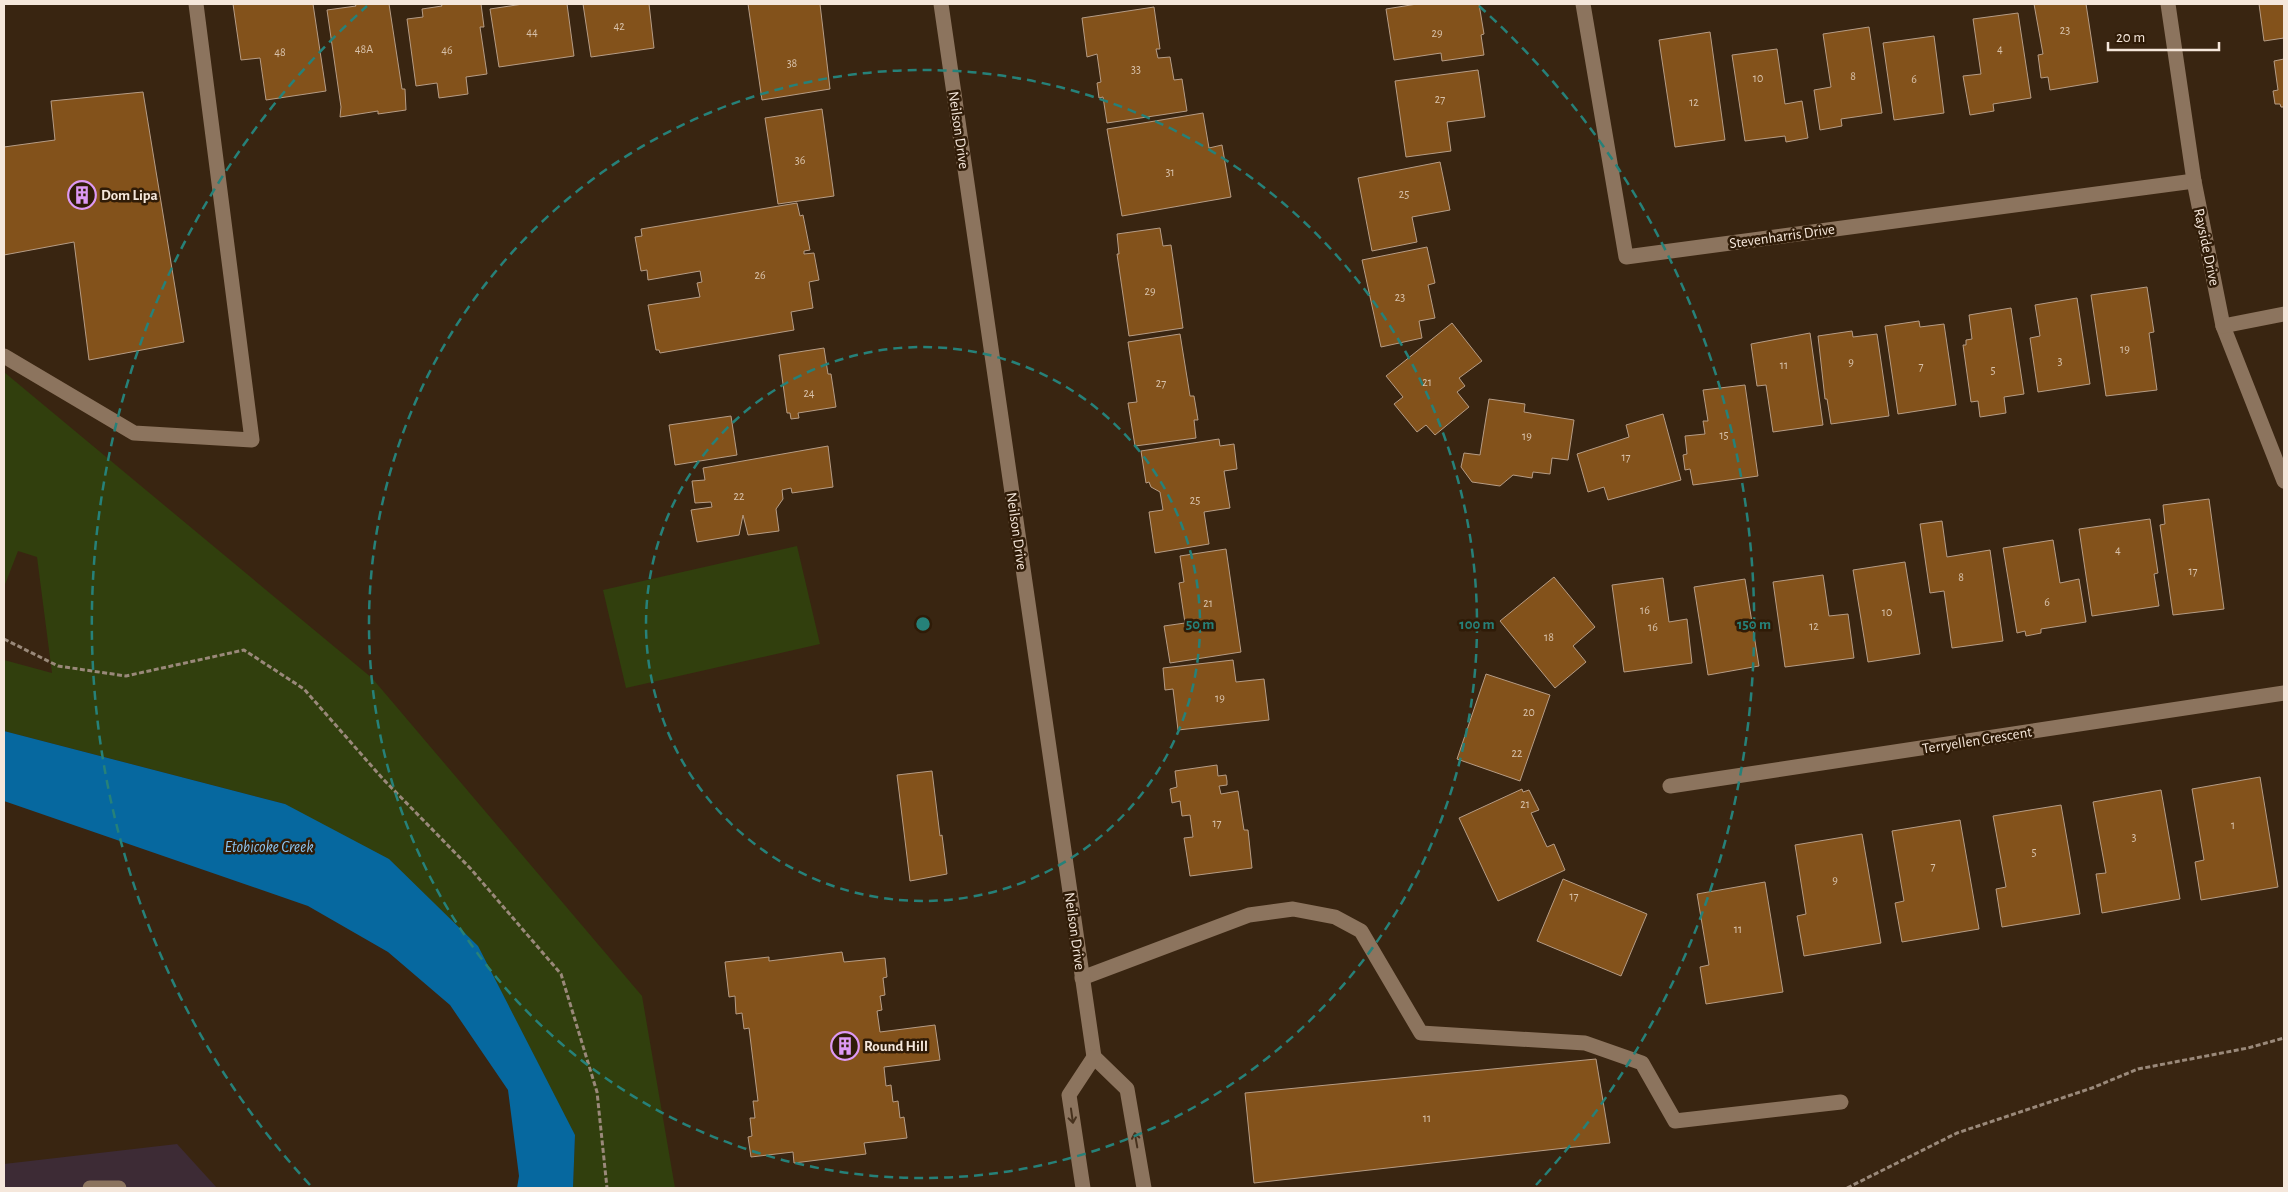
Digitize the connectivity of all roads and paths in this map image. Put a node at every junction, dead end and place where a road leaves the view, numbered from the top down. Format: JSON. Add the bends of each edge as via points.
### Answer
{"nodes":[{"id":1,"x":196,"y":4,"type":"edge"},
{"id":2,"x":941,"y":4,"type":"edge"},
{"id":3,"x":1583,"y":4,"type":"edge"},
{"id":4,"x":2168,"y":4,"type":"edge"},
{"id":5,"x":2194,"y":182,"type":"junction"},
{"id":6,"x":2284,"y":314,"type":"edge"},
{"id":7,"x":2223,"y":326,"type":"junction"},
{"id":8,"x":4,"y":356,"type":"edge"},
{"id":9,"x":2284,"y":481,"type":"edge"},
{"id":10,"x":4,"y":639,"type":"edge"},
{"id":11,"x":2284,"y":694,"type":"edge"},
{"id":12,"x":1670,"y":786,"type":"dead end"},
{"id":13,"x":1082,"y":978,"type":"junction"},
{"id":14,"x":2284,"y":1038,"type":"edge"},
{"id":15,"x":1094,"y":1057,"type":"junction"},
{"id":16,"x":1841,"y":1102,"type":"dead end"},
{"id":17,"x":90,"y":1188,"type":"edge"},
{"id":18,"x":119,"y":1188,"type":"edge"},
{"id":19,"x":607,"y":1188,"type":"edge"},
{"id":20,"x":1083,"y":1188,"type":"edge"},
{"id":21,"x":1144,"y":1188,"type":"edge"},
{"id":22,"x":1847,"y":1188,"type":"edge"}],
"edges":[{"from":1,"to":8,"type":"street","via":[[252,440],[134,433]]},
{"from":2,"to":13,"type":"street","name":"Neilson Drive"},
{"from":3,"to":5,"type":"street","name":"Stevenharris Drive","via":[[1626,257]]},
{"from":4,"to":5,"type":"street","name":"Rayside Drive"},
{"from":5,"to":7,"type":"street","name":"Rayside Drive"},
{"from":6,"to":7,"type":"street"},
{"from":7,"to":9,"type":"street","name":"Rayside Drive"},
{"from":10,"to":19,"type":"path","via":[[58,666],[126,676],[244,650],[304,690],[383,779],[470,868],[561,974],[597,1092]]},
{"from":11,"to":12,"type":"street","name":"Terryellen Crescent"},
{"from":13,"to":15,"type":"street","name":"Neilson Drive"},
{"from":13,"to":16,"type":"street","via":[[1249,914],[1293,909],[1335,917],[1361,931],[1422,1033],[1584,1043],[1634,1060],[1642,1063],[1675,1122]]},
{"from":14,"to":22,"type":"path","via":[[2138,1069],[2092,1088],[1957,1133]]},
{"from":15,"to":20,"type":"street","one_way":true,"via":[[1069,1095]]},
{"from":21,"to":15,"type":"street","one_way":true,"via":[[1127,1089]]},
{"from":17,"to":18,"type":"street"}]}
